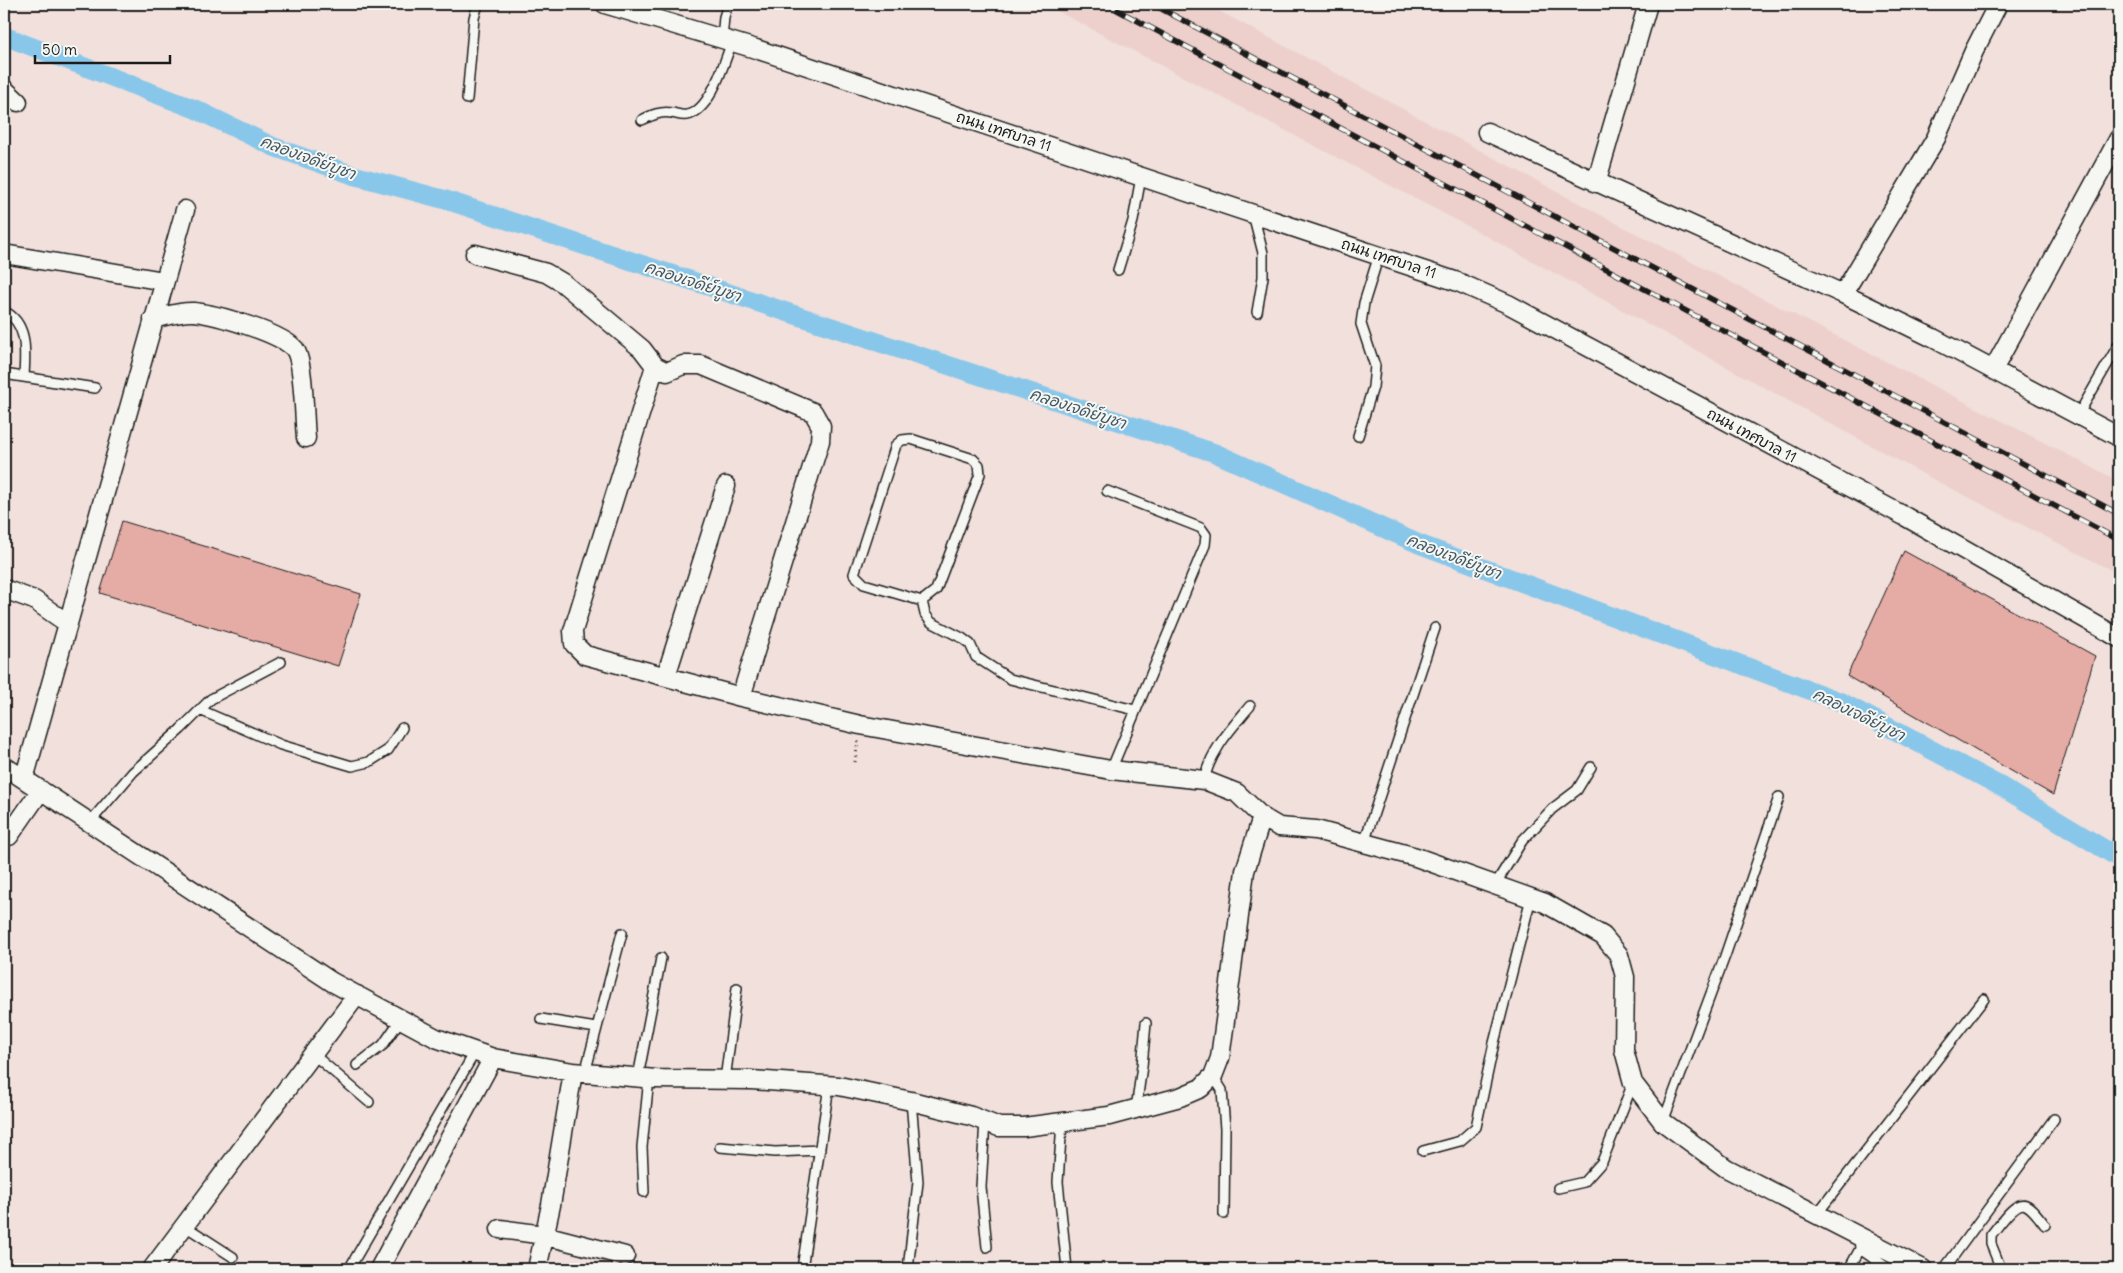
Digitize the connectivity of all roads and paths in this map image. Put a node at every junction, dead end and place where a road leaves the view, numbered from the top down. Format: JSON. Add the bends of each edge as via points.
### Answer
{"nodes":[{"id":1,"x":478,"y":4,"type":"edge"},
{"id":2,"x":604,"y":4,"type":"edge"},
{"id":3,"x":728,"y":4,"type":"edge"},
{"id":4,"x":1648,"y":4,"type":"edge"},
{"id":5,"x":1998,"y":4,"type":"edge"},
{"id":6,"x":727,"y":40,"type":"junction"},
{"id":7,"x":4,"y":89,"type":"edge"},
{"id":8,"x":467,"y":99,"type":"dead end"},
{"id":9,"x":18,"y":102,"type":"dead end"},
{"id":10,"x":642,"y":120,"type":"dead end"},
{"id":11,"x":1487,"y":132,"type":"dead end"},
{"id":12,"x":2119,"y":138,"type":"edge"},
{"id":13,"x":1140,"y":177,"type":"junction"},
{"id":14,"x":1596,"y":183,"type":"junction"},
{"id":15,"x":185,"y":210,"type":"dead end"},
{"id":16,"x":1253,"y":214,"type":"junction"},
{"id":17,"x":4,"y":254,"type":"edge"},
{"id":18,"x":475,"y":254,"type":"dead end"},
{"id":19,"x":1380,"y":255,"type":"junction"},
{"id":20,"x":1118,"y":270,"type":"dead end"},
{"id":21,"x":164,"y":281,"type":"junction"},
{"id":22,"x":1843,"y":294,"type":"junction"},
{"id":23,"x":4,"y":312,"type":"edge"},
{"id":24,"x":1258,"y":312,"type":"dead end"},
{"id":25,"x":153,"y":319,"type":"junction"},
{"id":26,"x":2119,"y":344,"type":"edge"},
{"id":27,"x":655,"y":366,"type":"junction"},
{"id":28,"x":1993,"y":370,"type":"junction"},
{"id":29,"x":4,"y":374,"type":"edge"},
{"id":30,"x":24,"y":377,"type":"junction"},
{"id":31,"x":95,"y":388,"type":"dead end"},
{"id":32,"x":2078,"y":415,"type":"junction"},
{"id":33,"x":1358,"y":436,"type":"dead end"},
{"id":34,"x":2119,"y":437,"type":"edge"},
{"id":35,"x":306,"y":438,"type":"dead end"},
{"id":36,"x":726,"y":486,"type":"dead end"},
{"id":37,"x":1107,"y":491,"type":"dead end"},
{"id":38,"x":4,"y":589,"type":"edge"},
{"id":39,"x":922,"y":601,"type":"junction"},
{"id":40,"x":67,"y":623,"type":"junction"},
{"id":41,"x":1435,"y":628,"type":"dead end"},
{"id":42,"x":2119,"y":638,"type":"edge"},
{"id":43,"x":281,"y":662,"type":"dead end"},
{"id":44,"x":666,"y":676,"type":"junction"},
{"id":45,"x":741,"y":697,"type":"junction"},
{"id":46,"x":1250,"y":706,"type":"dead end"},
{"id":47,"x":200,"y":710,"type":"junction"},
{"id":48,"x":1135,"y":710,"type":"junction"},
{"id":49,"x":402,"y":728,"type":"dead end"},
{"id":50,"x":4,"y":766,"type":"edge"},
{"id":51,"x":1592,"y":767,"type":"dead end"},
{"id":52,"x":1111,"y":770,"type":"junction"},
{"id":53,"x":24,"y":779,"type":"junction"},
{"id":54,"x":1204,"y":780,"type":"junction"},
{"id":55,"x":41,"y":790,"type":"junction"},
{"id":56,"x":1779,"y":797,"type":"dead end"},
{"id":57,"x":1262,"y":817,"type":"junction"},
{"id":58,"x":90,"y":822,"type":"junction"},
{"id":59,"x":9,"y":836,"type":"dead end"},
{"id":60,"x":1364,"y":843,"type":"junction"},
{"id":61,"x":1495,"y":885,"type":"junction"},
{"id":62,"x":1531,"y":898,"type":"junction"},
{"id":63,"x":622,"y":933,"type":"dead end"},
{"id":64,"x":661,"y":958,"type":"dead end"},
{"id":65,"x":737,"y":988,"type":"dead end"},
{"id":66,"x":357,"y":995,"type":"junction"},
{"id":67,"x":1984,"y":999,"type":"dead end"},
{"id":68,"x":401,"y":1019,"type":"junction"},
{"id":69,"x":541,"y":1019,"type":"dead end"},
{"id":70,"x":1146,"y":1023,"type":"dead end"},
{"id":71,"x":596,"y":1028,"type":"junction"},
{"id":72,"x":475,"y":1052,"type":"junction"},
{"id":73,"x":313,"y":1054,"type":"junction"},
{"id":74,"x":493,"y":1058,"type":"junction"},
{"id":75,"x":357,"y":1065,"type":"dead end"},
{"id":76,"x":579,"y":1073,"type":"junction"},
{"id":77,"x":1213,"y":1076,"type":"junction"},
{"id":78,"x":643,"y":1078,"type":"junction"},
{"id":79,"x":725,"y":1080,"type":"junction"},
{"id":80,"x":1633,"y":1083,"type":"junction"},
{"id":81,"x":829,"y":1086,"type":"junction"},
{"id":82,"x":911,"y":1101,"type":"junction"},
{"id":83,"x":369,"y":1102,"type":"dead end"},
{"id":84,"x":1136,"y":1109,"type":"junction"},
{"id":85,"x":2054,"y":1119,"type":"dead end"},
{"id":86,"x":985,"y":1122,"type":"junction"},
{"id":87,"x":1062,"y":1122,"type":"junction"},
{"id":88,"x":1663,"y":1122,"type":"junction"},
{"id":89,"x":720,"y":1147,"type":"dead end"},
{"id":90,"x":820,"y":1150,"type":"junction"},
{"id":91,"x":1423,"y":1151,"type":"dead end"},
{"id":92,"x":1558,"y":1188,"type":"dead end"},
{"id":93,"x":644,"y":1192,"type":"dead end"},
{"id":94,"x":1224,"y":1214,"type":"dead end"},
{"id":95,"x":1817,"y":1214,"type":"junction"},
{"id":96,"x":2045,"y":1225,"type":"dead end"},
{"id":97,"x":185,"y":1226,"type":"junction"},
{"id":98,"x":500,"y":1229,"type":"dead end"},
{"id":99,"x":544,"y":1235,"type":"junction"},
{"id":100,"x":1860,"y":1242,"type":"junction"},
{"id":101,"x":987,"y":1247,"type":"dead end"},
{"id":102,"x":625,"y":1256,"type":"dead end"},
{"id":103,"x":233,"y":1257,"type":"dead end"},
{"id":104,"x":152,"y":1269,"type":"edge"},
{"id":105,"x":349,"y":1269,"type":"edge"},
{"id":106,"x":379,"y":1269,"type":"edge"},
{"id":107,"x":537,"y":1269,"type":"edge"},
{"id":108,"x":802,"y":1269,"type":"edge"},
{"id":109,"x":908,"y":1269,"type":"edge"},
{"id":110,"x":1068,"y":1269,"type":"edge"},
{"id":111,"x":1849,"y":1269,"type":"edge"},
{"id":112,"x":1889,"y":1269,"type":"edge"},
{"id":113,"x":1923,"y":1269,"type":"edge"},
{"id":114,"x":1944,"y":1269,"type":"edge"},
{"id":115,"x":2001,"y":1269,"type":"edge"}],
"edges":[{"from":1,"to":8,"type":"lane"},
{"from":2,"to":6,"type":"street","name":"ถนน เทศบาล 11"},
{"from":3,"to":6,"type":"lane","via":[[724,17]]},
{"from":4,"to":14,"type":"street"},
{"from":5,"to":22,"type":"street","via":[[1936,138]]},
{"from":6,"to":10,"type":"lane","via":[[708,100],[696,113],[686,116],[656,113]]},
{"from":6,"to":13,"type":"street","name":"ถนน เทศบาล 11"},
{"from":7,"to":9,"type":"street"},
{"from":11,"to":14,"type":"street"},
{"from":12,"to":28,"type":"street"},
{"from":13,"to":16,"type":"street","name":"ถนน เทศบาล 11"},
{"from":13,"to":20,"type":"lane","via":[[1133,221]]},
{"from":14,"to":22,"type":"street"},
{"from":15,"to":21,"type":"street"},
{"from":16,"to":19,"type":"street","name":"ถนน เทศบาล 11"},
{"from":16,"to":24,"type":"lane","via":[[1263,253]]},
{"from":17,"to":21,"type":"street"},
{"from":18,"to":27,"type":"street","via":[[546,273],[564,283],[642,349]]},
{"from":19,"to":33,"type":"lane","via":[[1364,303],[1361,324],[1375,366],[1373,387]]},
{"from":19,"to":42,"type":"street","name":"ถนน เทศบาล 11","via":[[1458,282],[1508,304],[1906,517]]},
{"from":21,"to":25,"type":"street"},
{"from":22,"to":28,"type":"street"},
{"from":23,"to":30,"type":"lane","via":[[20,324],[25,341]]},
{"from":25,"to":35,"type":"street","via":[[192,312],[210,315],[280,338],[296,349]]},
{"from":25,"to":40,"type":"street"},
{"from":26,"to":32,"type":"lane"},
{"from":27,"to":44,"type":"street","via":[[573,632],[574,644],[585,655]]},
{"from":27,"to":45,"type":"street","via":[[667,372],[683,365],[701,365],[813,412],[821,426],[820,441]]},
{"from":28,"to":32,"type":"street"},
{"from":29,"to":30,"type":"lane"},
{"from":30,"to":31,"type":"lane"},
{"from":32,"to":34,"type":"street"},
{"from":36,"to":44,"type":"street"},
{"from":37,"to":48,"type":"lane","via":[[1202,528],[1206,536]]},
{"from":38,"to":40,"type":"street","via":[[34,600]]},
{"from":39,"to":39,"type":"lane","via":[[936,590],[980,474],[979,465],[964,456],[902,440],[896,445],[854,574],[864,584]]},
{"from":39,"to":48,"type":"lane","via":[[931,622],[962,638],[970,644],[976,657],[1010,679]]},
{"from":40,"to":53,"type":"street"},
{"from":41,"to":60,"type":"lane"},
{"from":43,"to":47,"type":"lane","via":[[211,699]]},
{"from":44,"to":45,"type":"street"},
{"from":45,"to":52,"type":"street","via":[[860,725]]},
{"from":46,"to":54,"type":"lane","via":[[1212,755]]},
{"from":47,"to":49,"type":"lane","via":[[281,745],[352,766],[369,762],[388,750]]},
{"from":47,"to":58,"type":"lane","via":[[133,772]]},
{"from":48,"to":52,"type":"lane"},
{"from":50,"to":53,"type":"street"},
{"from":51,"to":61,"type":"lane","via":[[1577,790],[1552,809],[1522,841]]},
{"from":52,"to":54,"type":"street"},
{"from":53,"to":55,"type":"street"},
{"from":54,"to":57,"type":"street","via":[[1237,793]]},
{"from":55,"to":58,"type":"street"},
{"from":55,"to":59,"type":"street"},
{"from":56,"to":88,"type":"lane","via":[[1725,956]]},
{"from":57,"to":60,"type":"street","via":[[1280,827],[1316,830]]},
{"from":57,"to":77,"type":"street","via":[[1245,871],[1220,1058]]},
{"from":58,"to":66,"type":"street","via":[[332,982]]},
{"from":60,"to":61,"type":"street","via":[[1416,856]]},
{"from":61,"to":62,"type":"street"},
{"from":62,"to":80,"type":"street","via":[[1604,936],[1619,955],[1626,977],[1624,1050]]},
{"from":62,"to":91,"type":"lane","via":[[1476,1127],[1460,1141]]},
{"from":63,"to":71,"type":"lane"},
{"from":64,"to":78,"type":"lane"},
{"from":65,"to":79,"type":"lane"},
{"from":66,"to":68,"type":"street"},
{"from":66,"to":73,"type":"street"},
{"from":67,"to":95,"type":"lane"},
{"from":68,"to":72,"type":"street","via":[[436,1038]]},
{"from":68,"to":75,"type":"lane","via":[[382,1045]]},
{"from":69,"to":71,"type":"lane"},
{"from":70,"to":84,"type":"lane"},
{"from":71,"to":76,"type":"lane"},
{"from":72,"to":74,"type":"street"},
{"from":72,"to":105,"type":"lane"},
{"from":73,"to":83,"type":"lane"},
{"from":73,"to":97,"type":"street"},
{"from":74,"to":76,"type":"street"},
{"from":74,"to":106,"type":"street"},
{"from":76,"to":78,"type":"street"},
{"from":76,"to":99,"type":"street"},
{"from":77,"to":84,"type":"street","via":[[1201,1088],[1180,1097]]},
{"from":77,"to":94,"type":"lane","via":[[1222,1090]]},
{"from":78,"to":79,"type":"street"},
{"from":78,"to":93,"type":"lane"},
{"from":79,"to":81,"type":"street"},
{"from":80,"to":88,"type":"street"},
{"from":80,"to":92,"type":"lane","via":[[1602,1162],[1584,1182]]},
{"from":81,"to":82,"type":"street"},
{"from":81,"to":90,"type":"lane"},
{"from":82,"to":86,"type":"street"},
{"from":82,"to":109,"type":"lane","via":[[918,1182]]},
{"from":84,"to":87,"type":"street"},
{"from":85,"to":114,"type":"lane"},
{"from":86,"to":87,"type":"street","via":[[1000,1127]]},
{"from":86,"to":101,"type":"lane","via":[[981,1187]]},
{"from":87,"to":110,"type":"lane","via":[[1058,1182]]},
{"from":88,"to":95,"type":"street","via":[[1726,1168]]},
{"from":89,"to":90,"type":"lane","via":[[775,1152]]},
{"from":90,"to":108,"type":"lane"},
{"from":95,"to":100,"type":"street"},
{"from":96,"to":115,"type":"lane","via":[[2028,1206],[2016,1206],[1991,1235],[1991,1244]]},
{"from":97,"to":103,"type":"lane"},
{"from":97,"to":104,"type":"street"},
{"from":98,"to":99,"type":"street"},
{"from":99,"to":102,"type":"street"},
{"from":99,"to":107,"type":"street"},
{"from":100,"to":111,"type":"lane"},
{"from":100,"to":112,"type":"lane"},
{"from":100,"to":113,"type":"street"}]}
